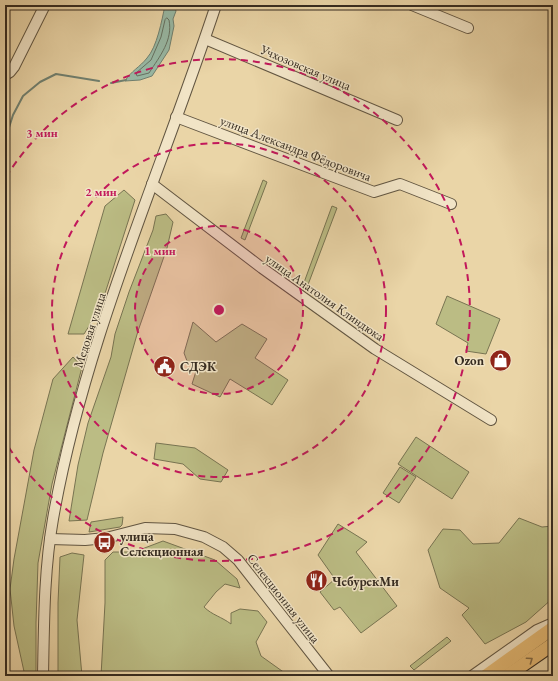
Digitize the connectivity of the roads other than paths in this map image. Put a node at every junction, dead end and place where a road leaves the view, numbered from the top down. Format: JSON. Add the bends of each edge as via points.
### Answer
{"nodes":[{"id":1,"x":45,"y":5,"type":"edge"},
{"id":2,"x":216,"y":5,"type":"edge"},
{"id":3,"x":412,"y":5,"type":"edge"},
{"id":4,"x":468,"y":28,"type":"dead end"},
{"id":5,"x":205,"y":39,"type":"junction"},
{"id":6,"x":5,"y":75,"type":"edge"},
{"id":7,"x":176,"y":117,"type":"junction"},
{"id":8,"x":397,"y":120,"type":"dead end"},
{"id":9,"x":152,"y":184,"type":"junction"},
{"id":10,"x":451,"y":204,"type":"dead end"},
{"id":11,"x":491,"y":420,"type":"dead end"},
{"id":12,"x":50,"y":539,"type":"junction"},
{"id":13,"x":553,"y":623,"type":"edge"},
{"id":14,"x":553,"y":628,"type":"edge"},
{"id":15,"x":553,"y":644,"type":"edge"},
{"id":16,"x":43,"y":676,"type":"edge"},
{"id":17,"x":329,"y":676,"type":"edge"},
{"id":18,"x":472,"y":676,"type":"edge"},
{"id":19,"x":486,"y":676,"type":"edge"},
{"id":20,"x":507,"y":676,"type":"edge"}],
"edges":[{"from":1,"to":6,"type":"street","via":[[14,67]]},
{"from":2,"to":5,"type":"street","name":"Медовая улица"},
{"from":3,"to":4,"type":"street"},
{"from":5,"to":7,"type":"street","name":"Медовая улица"},
{"from":5,"to":8,"type":"street","name":"Учхозовская улица"},
{"from":7,"to":9,"type":"street","name":"Медовая улица"},
{"from":7,"to":10,"type":"street","name":"улица Александра Фёдоровича","via":[[374,192],[400,184]]},
{"from":9,"to":11,"type":"street","name":"улица Анатолия Клиндюка","via":[[262,268],[375,349]]},
{"from":9,"to":12,"type":"street","name":"Медовая улица","via":[[93,354],[72,432]]},
{"from":12,"to":16,"type":"street","name":"Медовая улица"},
{"from":12,"to":17,"type":"street","name":"Селекционная улица","via":[[106,538],[145,528],[175,528],[204,537],[223,547],[238,560]]},
{"from":13,"to":18,"type":"street","via":[[537,630]]},
{"from":14,"to":19,"type":"main road"},
{"from":20,"to":15,"type":"main road","one_way":true}]}
